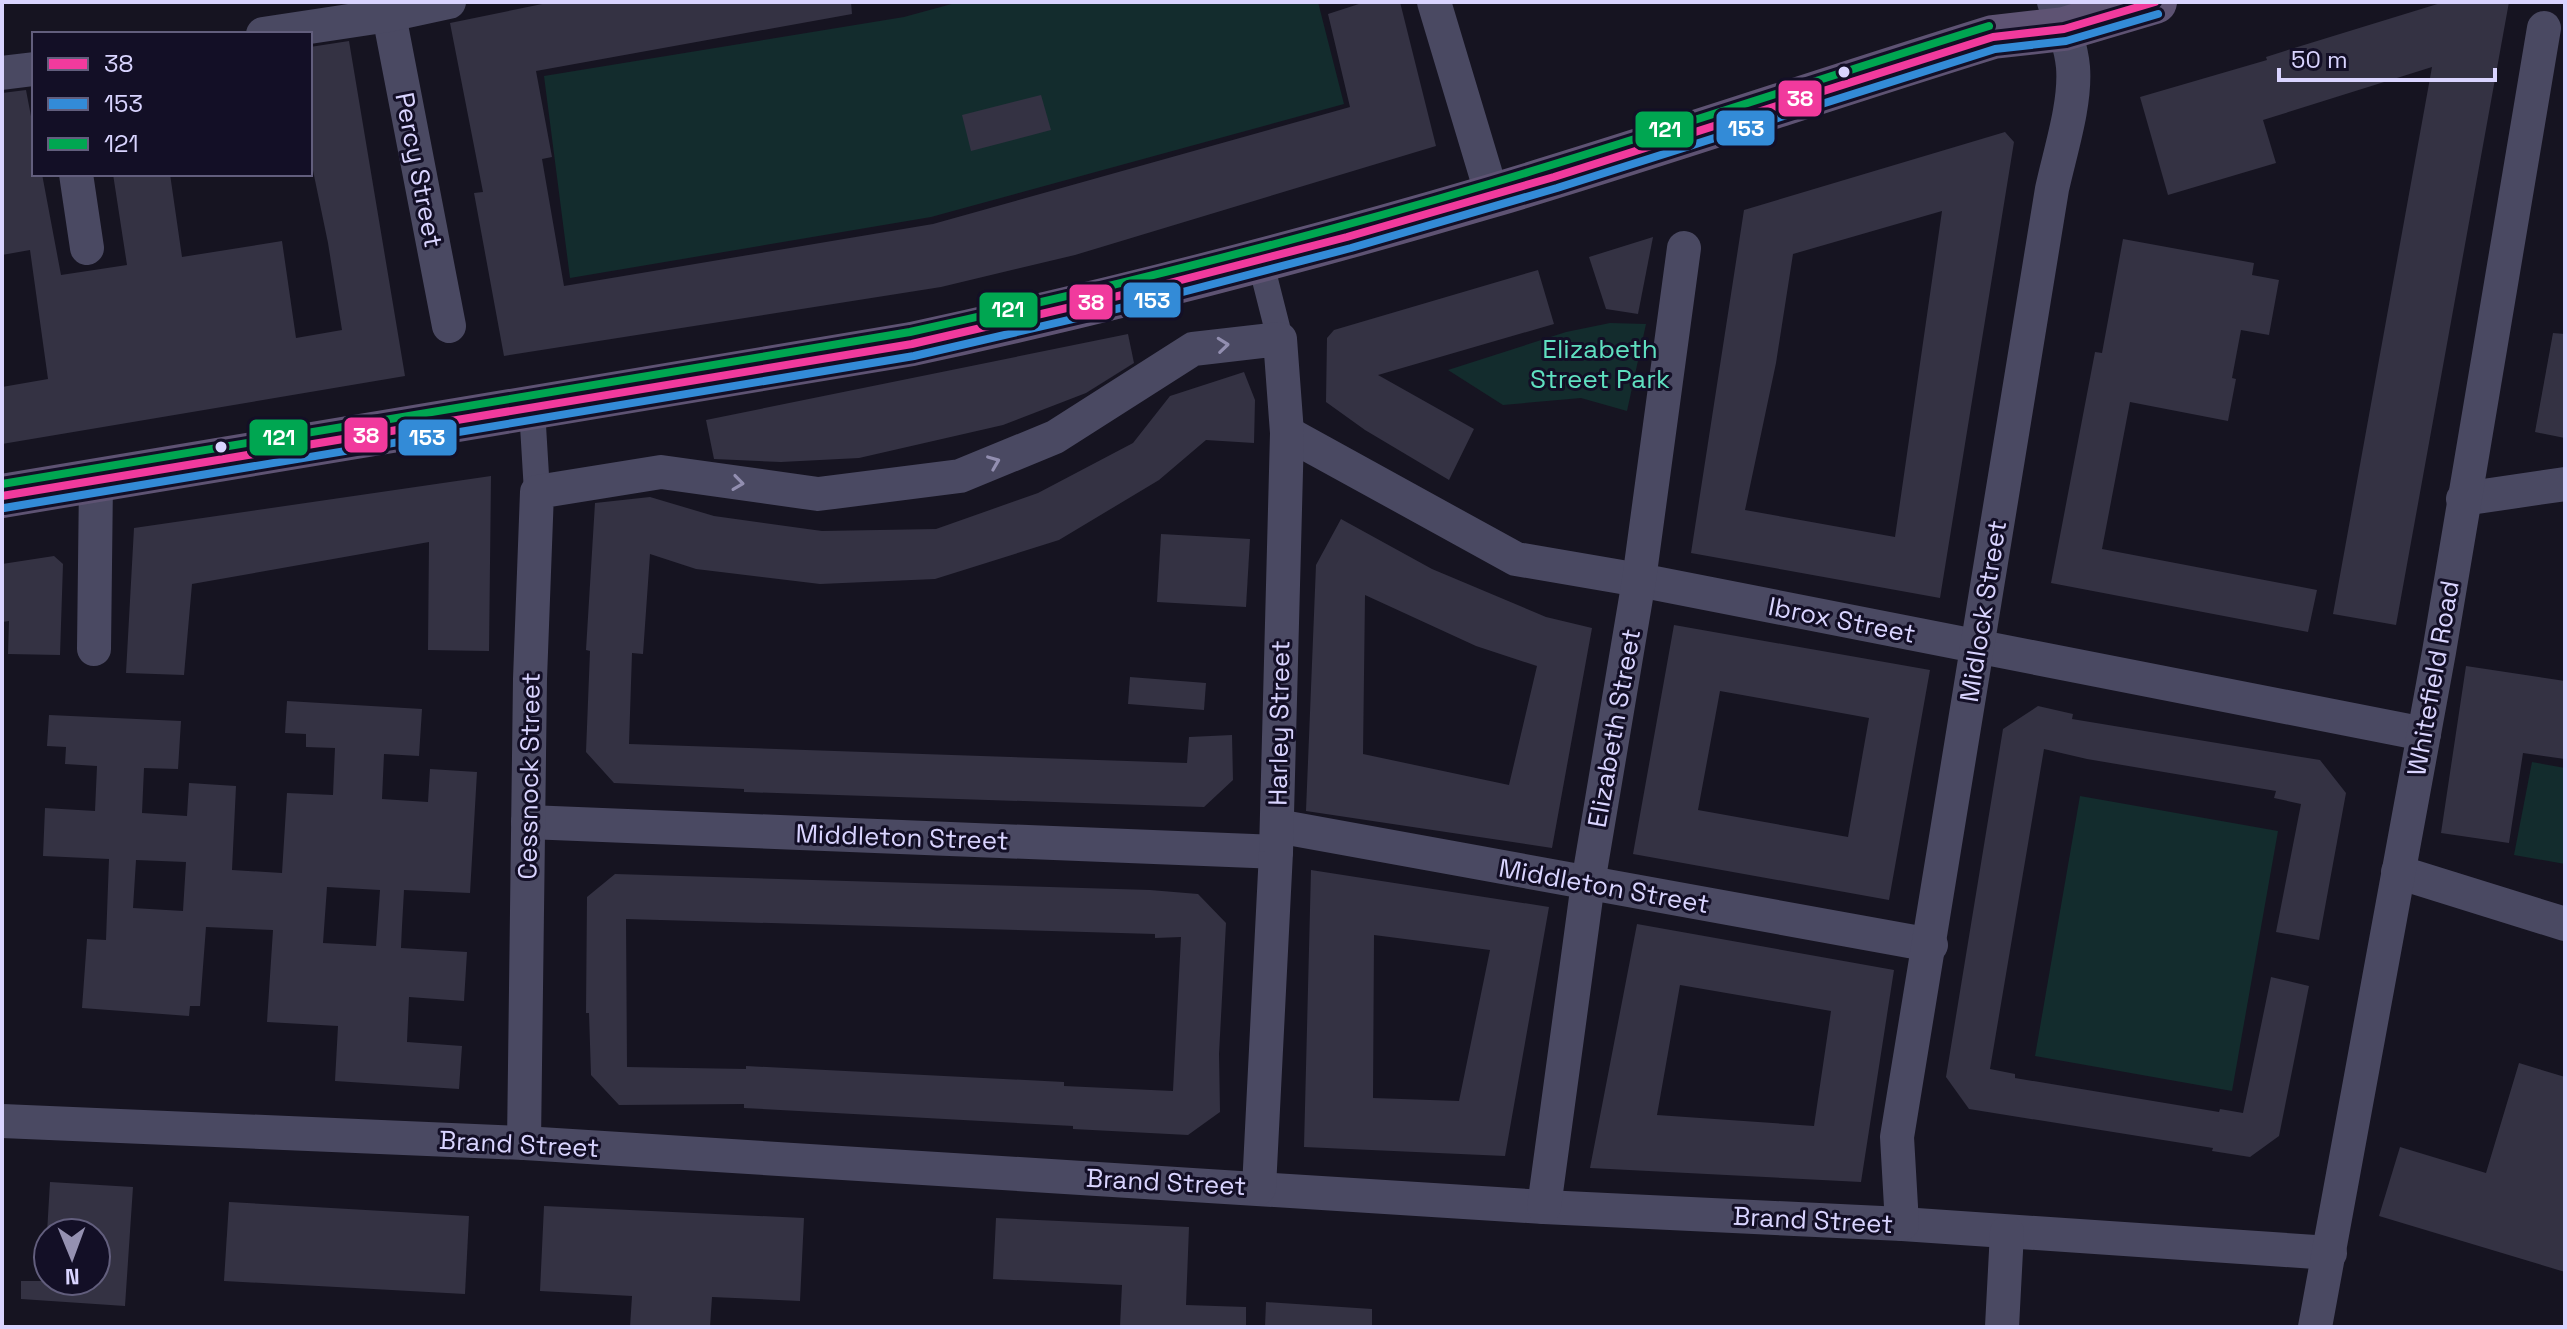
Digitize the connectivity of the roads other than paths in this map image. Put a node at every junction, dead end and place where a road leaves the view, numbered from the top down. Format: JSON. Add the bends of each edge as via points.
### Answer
{"nodes":[{"id":1,"x":449,"y":2,"type":"edge"},
{"id":2,"x":1434,"y":2,"type":"edge"},
{"id":3,"x":2155,"y":2,"type":"edge"},
{"id":4,"x":2055,"y":11,"type":"edge"},
{"id":5,"x":389,"y":15,"type":"junction"},
{"id":6,"x":2544,"y":28,"type":"dead end"},
{"id":7,"x":276,"y":32,"type":"edge"},
{"id":8,"x":32,"y":69,"type":"edge"},
{"id":9,"x":2,"y":73,"type":"edge"},
{"id":10,"x":76,"y":176,"type":"edge"},
{"id":11,"x":1492,"y":195,"type":"junction"},
{"id":12,"x":87,"y":248,"type":"dead end"},
{"id":13,"x":1684,"y":248,"type":"dead end"},
{"id":14,"x":1260,"y":260,"type":"junction"},
{"id":15,"x":449,"y":326,"type":"dead end"},
{"id":16,"x":1280,"y":339,"type":"junction"},
{"id":17,"x":532,"y":409,"type":"junction"},
{"id":18,"x":1287,"y":433,"type":"junction"},
{"id":19,"x":96,"y":481,"type":"junction"},
{"id":20,"x":2565,"y":484,"type":"edge"},
{"id":21,"x":537,"y":492,"type":"junction"},
{"id":22,"x":2,"y":496,"type":"edge"},
{"id":23,"x":2463,"y":499,"type":"junction"},
{"id":24,"x":1639,"y":580,"type":"junction"},
{"id":25,"x":1977,"y":647,"type":"junction"},
{"id":26,"x":94,"y":649,"type":"dead end"},
{"id":27,"x":2424,"y":734,"type":"junction"},
{"id":28,"x":528,"y":822,"type":"junction"},
{"id":29,"x":1276,"y":839,"type":"junction"},
{"id":30,"x":2398,"y":872,"type":"junction"},
{"id":31,"x":1588,"y":883,"type":"junction"},
{"id":32,"x":2565,"y":924,"type":"edge"},
{"id":33,"x":1931,"y":945,"type":"junction"},
{"id":34,"x":2,"y":1121,"type":"edge"},
{"id":35,"x":524,"y":1143,"type":"junction"},
{"id":36,"x":1259,"y":1188,"type":"junction"},
{"id":37,"x":1544,"y":1207,"type":"junction"},
{"id":38,"x":1902,"y":1224,"type":"junction"},
{"id":39,"x":2007,"y":1232,"type":"junction"},
{"id":40,"x":2330,"y":1253,"type":"junction"},
{"id":41,"x":2002,"y":1327,"type":"edge"},
{"id":42,"x":2315,"y":1327,"type":"edge"}],
"edges":[{"from":1,"to":5,"type":"street"},
{"from":2,"to":11,"type":"street"},
{"from":3,"to":4,"type":"main road"},
{"from":4,"to":11,"type":"main road","via":[[1993,37]]},
{"from":4,"to":25,"type":"street","name":"Midlock Street","via":[[2073,64],[2074,84]]},
{"from":5,"to":7,"type":"street"},
{"from":5,"to":15,"type":"street","name":"Percy Street"},
{"from":6,"to":23,"type":"street","name":"Whitefield Road"},
{"from":8,"to":9,"type":"street"},
{"from":10,"to":12,"type":"street"},
{"from":11,"to":14,"type":"main road"},
{"from":13,"to":24,"type":"street","name":"Elizabeth Street"},
{"from":14,"to":16,"type":"street","name":"Harley Street"},
{"from":14,"to":17,"type":"main road","via":[[912,344]]},
{"from":16,"to":18,"type":"street","name":"Harley Street"},
{"from":21,"to":16,"type":"street","one_way":true,"via":[[661,472],[818,494],[960,476],[1055,437],[1193,349]]},
{"from":17,"to":19,"type":"main road"},
{"from":17,"to":21,"type":"street","name":"Cessnock Street"},
{"from":18,"to":24,"type":"street","name":"Ibrox Street","via":[[1516,559]]},
{"from":18,"to":29,"type":"street","name":"Harley Street"},
{"from":19,"to":22,"type":"main road"},
{"from":19,"to":26,"type":"street"},
{"from":20,"to":23,"type":"street"},
{"from":21,"to":28,"type":"street","name":"Cessnock Street"},
{"from":23,"to":27,"type":"street","name":"Whitefield Road"},
{"from":24,"to":25,"type":"street","name":"Ibrox Street"},
{"from":24,"to":31,"type":"street","name":"Elizabeth Street"},
{"from":25,"to":27,"type":"street","name":"Ibrox Street"},
{"from":25,"to":33,"type":"street","name":"Midlock Street"},
{"from":27,"to":30,"type":"street","name":"Whitefield Road"},
{"from":28,"to":29,"type":"street","name":"Middleton Street"},
{"from":28,"to":35,"type":"street","name":"Cessnock Street"},
{"from":29,"to":31,"type":"street","name":"Middleton Street"},
{"from":29,"to":36,"type":"street","name":"Harley Street"},
{"from":30,"to":32,"type":"street"},
{"from":30,"to":40,"type":"street","name":"Whitefield Road"},
{"from":31,"to":33,"type":"street","name":"Middleton Street"},
{"from":31,"to":37,"type":"street","name":"Elizabeth Street"},
{"from":33,"to":38,"type":"street","name":"Midlock Street","via":[[1897,1137]]},
{"from":34,"to":35,"type":"street","name":"Brand Street"},
{"from":35,"to":36,"type":"street","name":"Brand Street"},
{"from":36,"to":37,"type":"street","name":"Brand Street"},
{"from":37,"to":38,"type":"street","name":"Brand Street"},
{"from":38,"to":39,"type":"street","name":"Brand Street"},
{"from":39,"to":40,"type":"street","name":"Brand Street"},
{"from":39,"to":41,"type":"street"},
{"from":40,"to":42,"type":"street","name":"Whitefield Road"}]}
